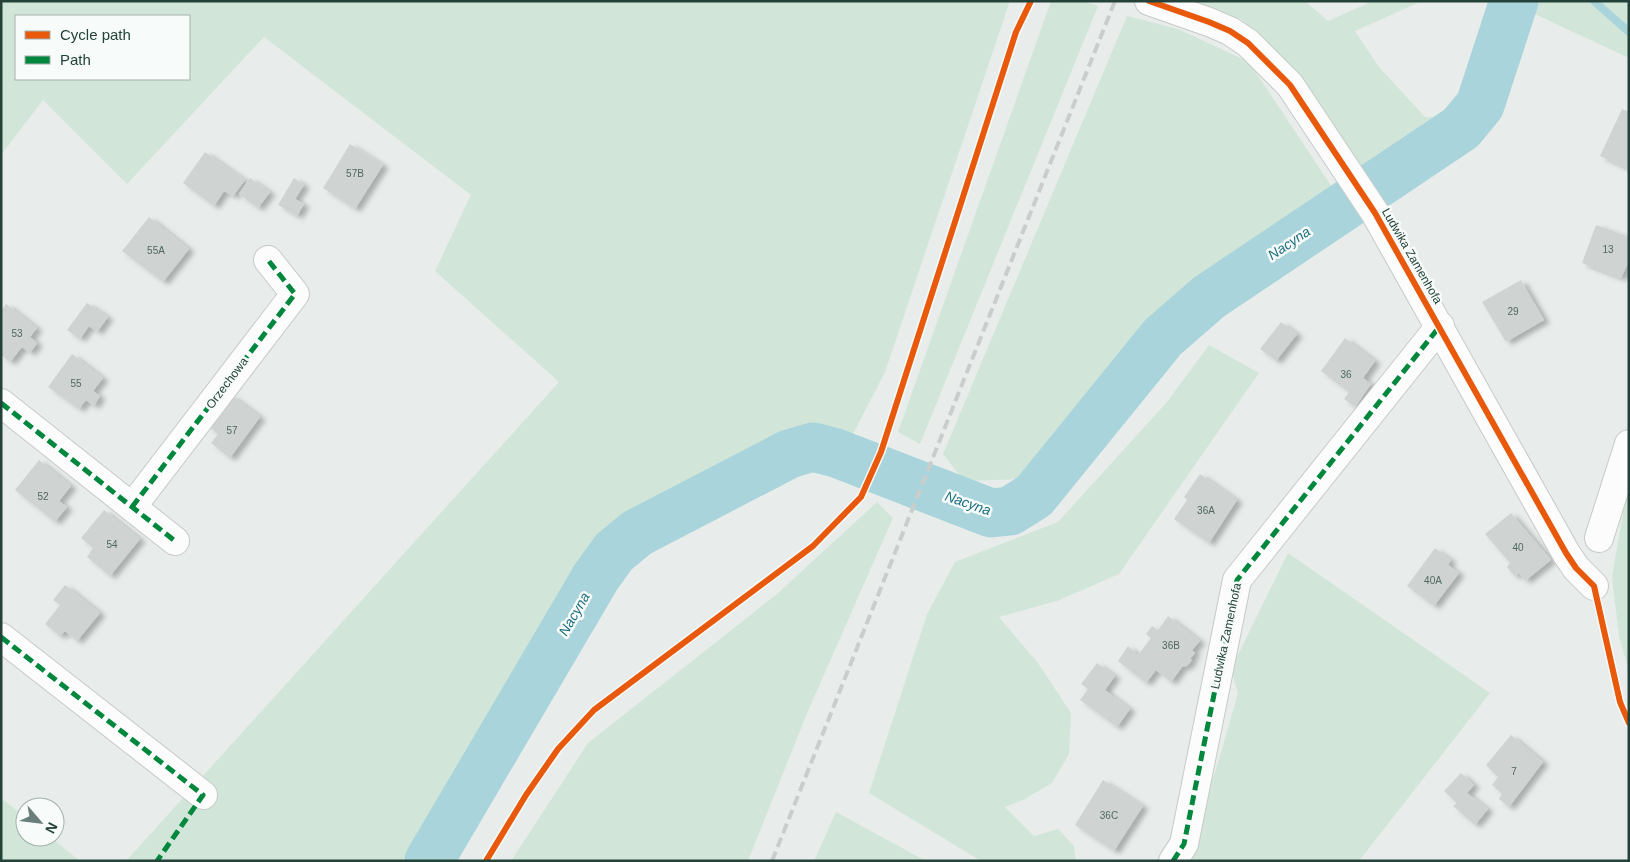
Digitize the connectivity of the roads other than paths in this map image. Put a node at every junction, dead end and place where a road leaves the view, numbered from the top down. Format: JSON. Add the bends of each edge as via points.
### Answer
{"nodes":[{"id":1,"x":1149,"y":1,"type":"edge"},
{"id":2,"x":268,"y":260,"type":"dead end"},
{"id":3,"x":1440,"y":326,"type":"junction"},
{"id":4,"x":1,"y":403,"type":"edge"},
{"id":5,"x":1629,"y":444,"type":"edge"},
{"id":6,"x":132,"y":507,"type":"junction"},
{"id":7,"x":1599,"y":538,"type":"dead end"},
{"id":8,"x":175,"y":541,"type":"dead end"},
{"id":9,"x":1594,"y":586,"type":"dead end"},
{"id":10,"x":1,"y":637,"type":"edge"},
{"id":11,"x":203,"y":795,"type":"dead end"},
{"id":12,"x":1173,"y":861,"type":"edge"}],
"edges":[{"from":1,"to":3,"type":"street","name":"Ludwika Zamenhofa","via":[[1230,31],[1290,85],[1350,172]]},
{"from":2,"to":6,"type":"street","name":"Orzechowa","via":[[295,294]]},
{"from":3,"to":9,"type":"street","name":"Ludwika Zamenhofa","via":[[1566,553]]},
{"from":3,"to":12,"type":"street","name":"Ludwika Zamenhofa","via":[[1237,580],[1184,844]]},
{"from":4,"to":6,"type":"street"},
{"from":5,"to":7,"type":"street"},
{"from":6,"to":8,"type":"street"},
{"from":10,"to":11,"type":"street"}]}
